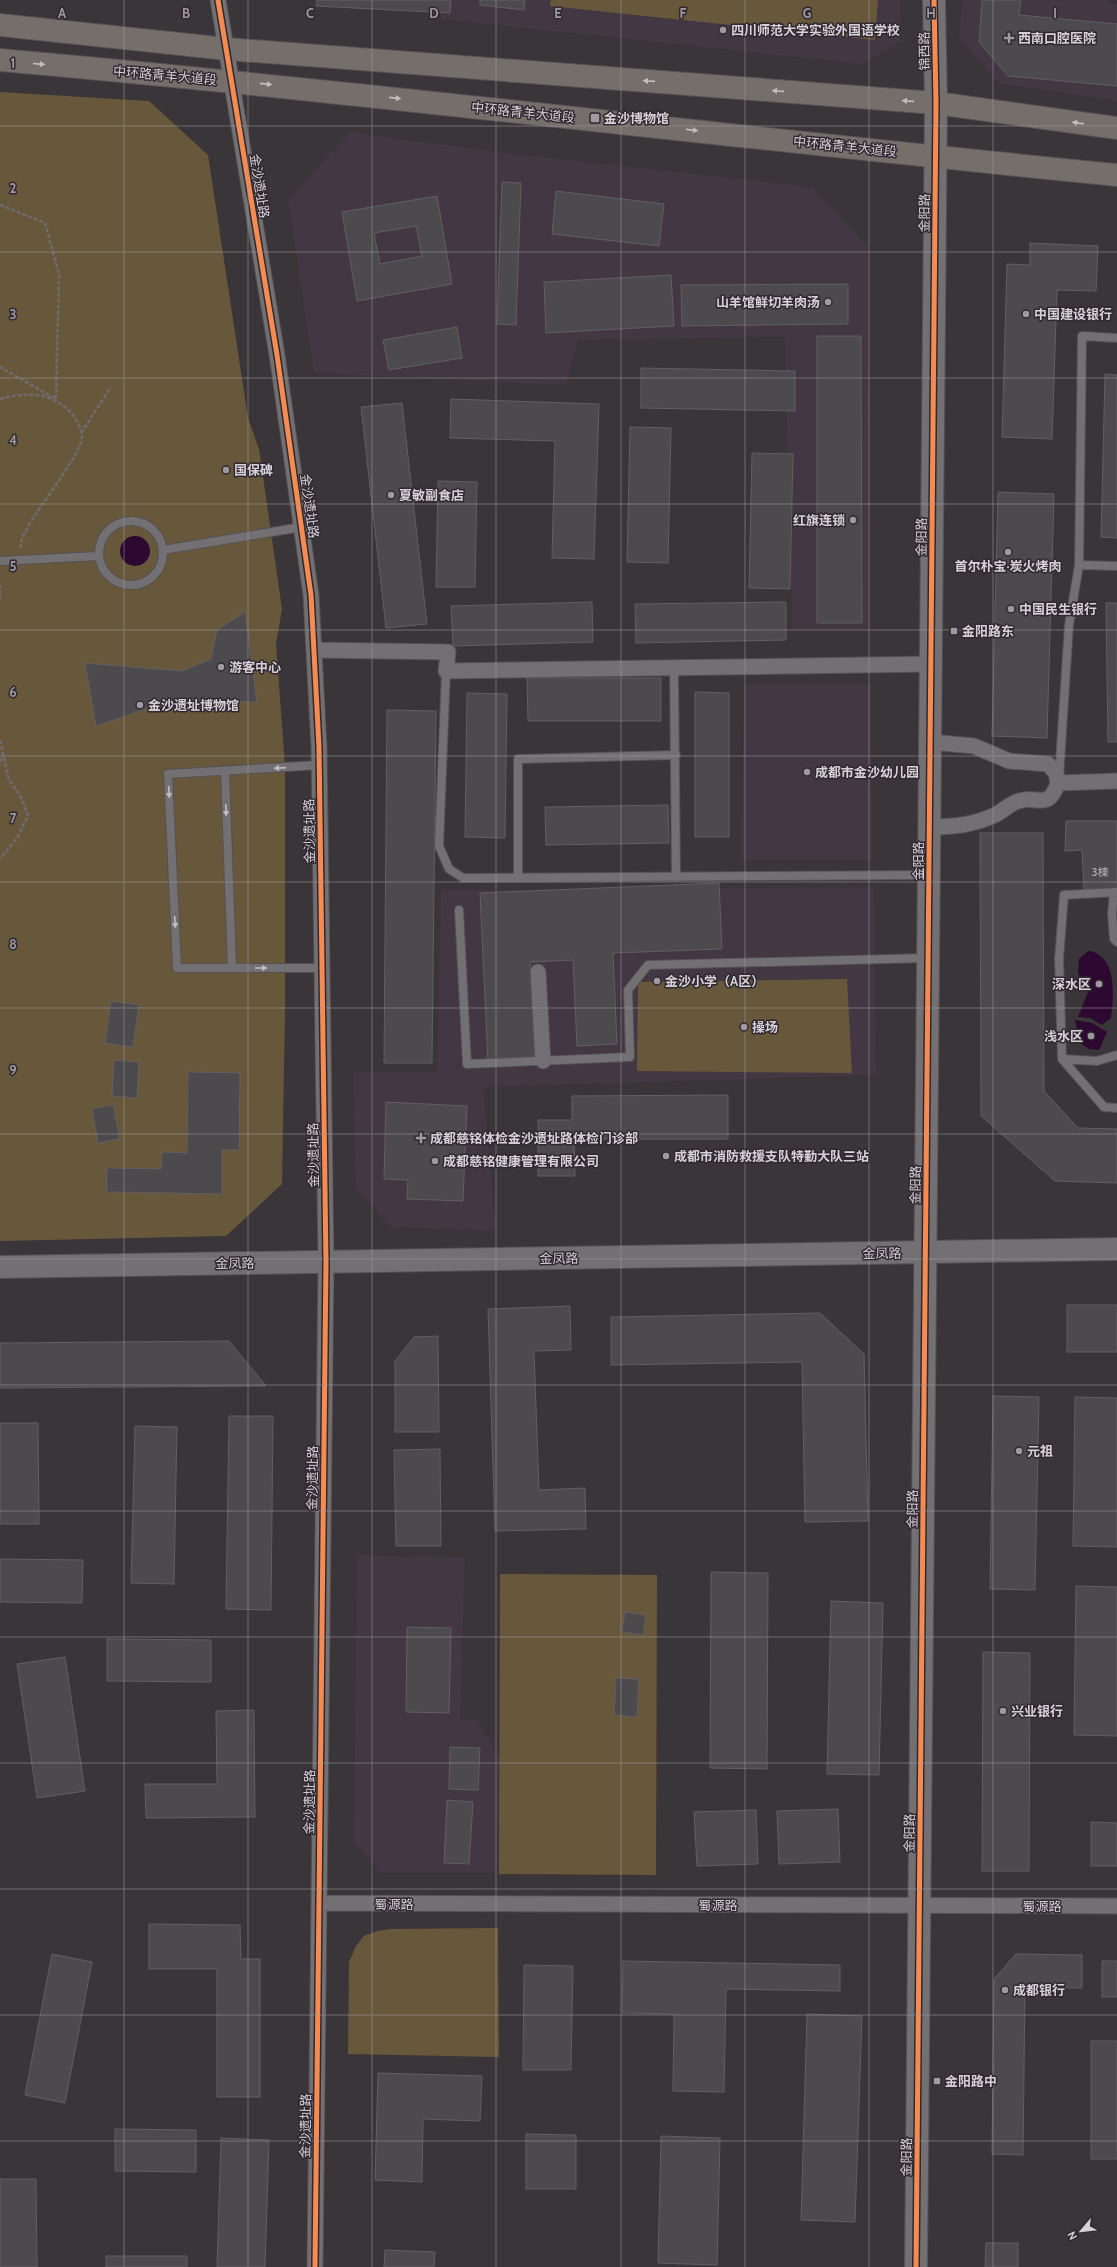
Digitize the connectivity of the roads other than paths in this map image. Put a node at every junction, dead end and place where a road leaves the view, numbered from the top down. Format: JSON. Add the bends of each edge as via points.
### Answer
{"nodes":[{"id":1,"x":218,"y":0,"type":"edge"},
{"id":2,"x":934,"y":0,"type":"edge"},
{"id":3,"x":0,"y":25,"type":"edge"},
{"id":4,"x":227,"y":49,"type":"junction"},
{"id":5,"x":0,"y":60,"type":"edge"},
{"id":6,"x":232,"y":80,"type":"junction"},
{"id":7,"x":936,"y":103,"type":"junction"},
{"id":8,"x":1117,"y":128,"type":"edge"},
{"id":9,"x":935,"y":156,"type":"junction"},
{"id":10,"x":1117,"y":175,"type":"edge"},
{"id":11,"x":1117,"y":338,"type":"edge"},
{"id":12,"x":302,"y":527,"type":"junction"},
{"id":13,"x":163,"y":550,"type":"junction"},
{"id":14,"x":98,"y":556,"type":"junction"},
{"id":15,"x":0,"y":561,"type":"edge"},
{"id":16,"x":1079,"y":565,"type":"junction"},
{"id":17,"x":1117,"y":566,"type":"edge"},
{"id":18,"x":314,"y":650,"type":"junction"},
{"id":19,"x":931,"y":664,"type":"junction"},
{"id":20,"x":674,"y":668,"type":"junction"},
{"id":21,"x":446,"y":671,"type":"junction"},
{"id":22,"x":930,"y":742,"type":"junction"},
{"id":23,"x":676,"y":755,"type":"junction"},
{"id":24,"x":319,"y":765,"type":"junction"},
{"id":25,"x":225,"y":771,"type":"junction"},
{"id":26,"x":1117,"y":781,"type":"edge"},
{"id":27,"x":1058,"y":783,"type":"junction"},
{"id":28,"x":929,"y":827,"type":"junction"},
{"id":29,"x":929,"y":875,"type":"junction"},
{"id":30,"x":676,"y":876,"type":"junction"},
{"id":31,"x":518,"y":878,"type":"junction"},
{"id":32,"x":1116,"y":892,"type":"edge"},
{"id":33,"x":459,"y":910,"type":"dead end"},
{"id":34,"x":1117,"y":942,"type":"edge"},
{"id":35,"x":928,"y":958,"type":"junction"},
{"id":36,"x":232,"y":968,"type":"junction"},
{"id":37,"x":322,"y":968,"type":"junction"},
{"id":38,"x":538,"y":972,"type":"dead end"},
{"id":39,"x":1117,"y":1055,"type":"edge"},
{"id":40,"x":1062,"y":1059,"type":"junction"},
{"id":41,"x":543,"y":1061,"type":"junction"},
{"id":42,"x":1117,"y":1108,"type":"edge"},
{"id":43,"x":1117,"y":1249,"type":"edge"},
{"id":44,"x":925,"y":1252,"type":"junction"},
{"id":45,"x":326,"y":1262,"type":"junction"},
{"id":46,"x":0,"y":1267,"type":"edge"},
{"id":47,"x":319,"y":1903,"type":"junction"},
{"id":48,"x":919,"y":1906,"type":"junction"},
{"id":49,"x":1117,"y":1906,"type":"edge"},
{"id":50,"x":315,"y":2267,"type":"edge"},
{"id":51,"x":916,"y":2267,"type":"edge"}],
"edges":[{"from":1,"to":4,"type":"street","name":"金沙遗址路"},
{"from":2,"to":7,"type":"street","name":"锦西路"},
{"from":3,"to":4,"type":"main road"},
{"from":4,"to":6,"type":"street","name":"金沙遗址路"},
{"from":7,"to":4,"type":"main road","one_way":true},
{"from":5,"to":6,"type":"main road","name":"中环路青羊大道段","one_way":true},
{"from":6,"to":9,"type":"main road","name":"中环路青羊大道段","one_way":true},
{"from":6,"to":12,"type":"street","name":"金沙遗址路"},
{"from":8,"to":7,"type":"main road","one_way":true},
{"from":7,"to":9,"type":"street","name":"金阳路"},
{"from":9,"to":10,"type":"main road","name":"中环路青羊大道段"},
{"from":9,"to":19,"type":"street","name":"金阳路"},
{"from":11,"to":16,"type":"lane","via":[[1082,336]]},
{"from":12,"to":13,"type":"lane"},
{"from":12,"to":18,"type":"street","name":"金沙遗址路","via":[[311,595]]},
{"from":13,"to":14,"type":"lane","via":[[160,540],[147,525],[127,520],[106,532],[99,546]]},
{"from":13,"to":14,"type":"lane","via":[[158,572],[140,585],[128,586],[117,583],[101,567]]},
{"from":14,"to":15,"type":"lane"},
{"from":16,"to":17,"type":"lane"},
{"from":16,"to":27,"type":"lane","via":[[1069,625]]},
{"from":18,"to":21,"type":"street","via":[[448,652]]},
{"from":18,"to":24,"type":"street","name":"金沙遗址路"},
{"from":19,"to":20,"type":"street"},
{"from":19,"to":22,"type":"street","name":"金阳路"},
{"from":20,"to":21,"type":"street"},
{"from":20,"to":23,"type":"lane"},
{"from":21,"to":31,"type":"lane","via":[[439,846],[450,869],[463,878]]},
{"from":22,"to":27,"type":"street","via":[[974,746],[1009,761],[1048,764],[1056,773]]},
{"from":22,"to":28,"type":"street","name":"金阳路"},
{"from":23,"to":30,"type":"lane"},
{"from":23,"to":31,"type":"lane","via":[[518,759]]},
{"from":24,"to":25,"type":"lane","one_way":true},
{"from":24,"to":37,"type":"street","name":"金沙遗址路"},
{"from":25,"to":36,"type":"lane","one_way":true},
{"from":25,"to":36,"type":"lane","one_way":true,"via":[[168,774],[168,782],[177,968]]},
{"from":26,"to":27,"type":"street"},
{"from":27,"to":28,"type":"street","via":[[1052,796],[1046,800],[1019,800],[996,814],[967,825]]},
{"from":28,"to":29,"type":"street","name":"金阳路"},
{"from":29,"to":30,"type":"lane"},
{"from":29,"to":35,"type":"street","name":"金阳路"},
{"from":30,"to":31,"type":"lane"},
{"from":32,"to":34,"type":"lane","via":[[1112,914],[1114,940]]},
{"from":32,"to":40,"type":"lane","via":[[1064,895],[1059,959]]},
{"from":33,"to":41,"type":"lane","via":[[467,1064]]},
{"from":35,"to":41,"type":"lane","via":[[648,965],[628,990],[630,1057]]},
{"from":35,"to":44,"type":"street","name":"金阳路"},
{"from":36,"to":37,"type":"lane","one_way":true},
{"from":37,"to":45,"type":"street","name":"金沙遗址路"},
{"from":38,"to":41,"type":"street"},
{"from":39,"to":40,"type":"lane","via":[[1097,1060]]},
{"from":40,"to":42,"type":"lane","via":[[1104,1107]]},
{"from":43,"to":44,"type":"street","name":"金凤路"},
{"from":44,"to":45,"type":"street","name":"金凤路"},
{"from":44,"to":48,"type":"street","name":"金阳路"},
{"from":45,"to":46,"type":"street","name":"金凤路"},
{"from":45,"to":47,"type":"street","name":"金沙遗址路"},
{"from":47,"to":48,"type":"street","name":"蜀源路"},
{"from":47,"to":50,"type":"street","name":"金沙遗址路"},
{"from":48,"to":49,"type":"street","name":"蜀源路"},
{"from":48,"to":51,"type":"street","name":"金阳路"}]}
